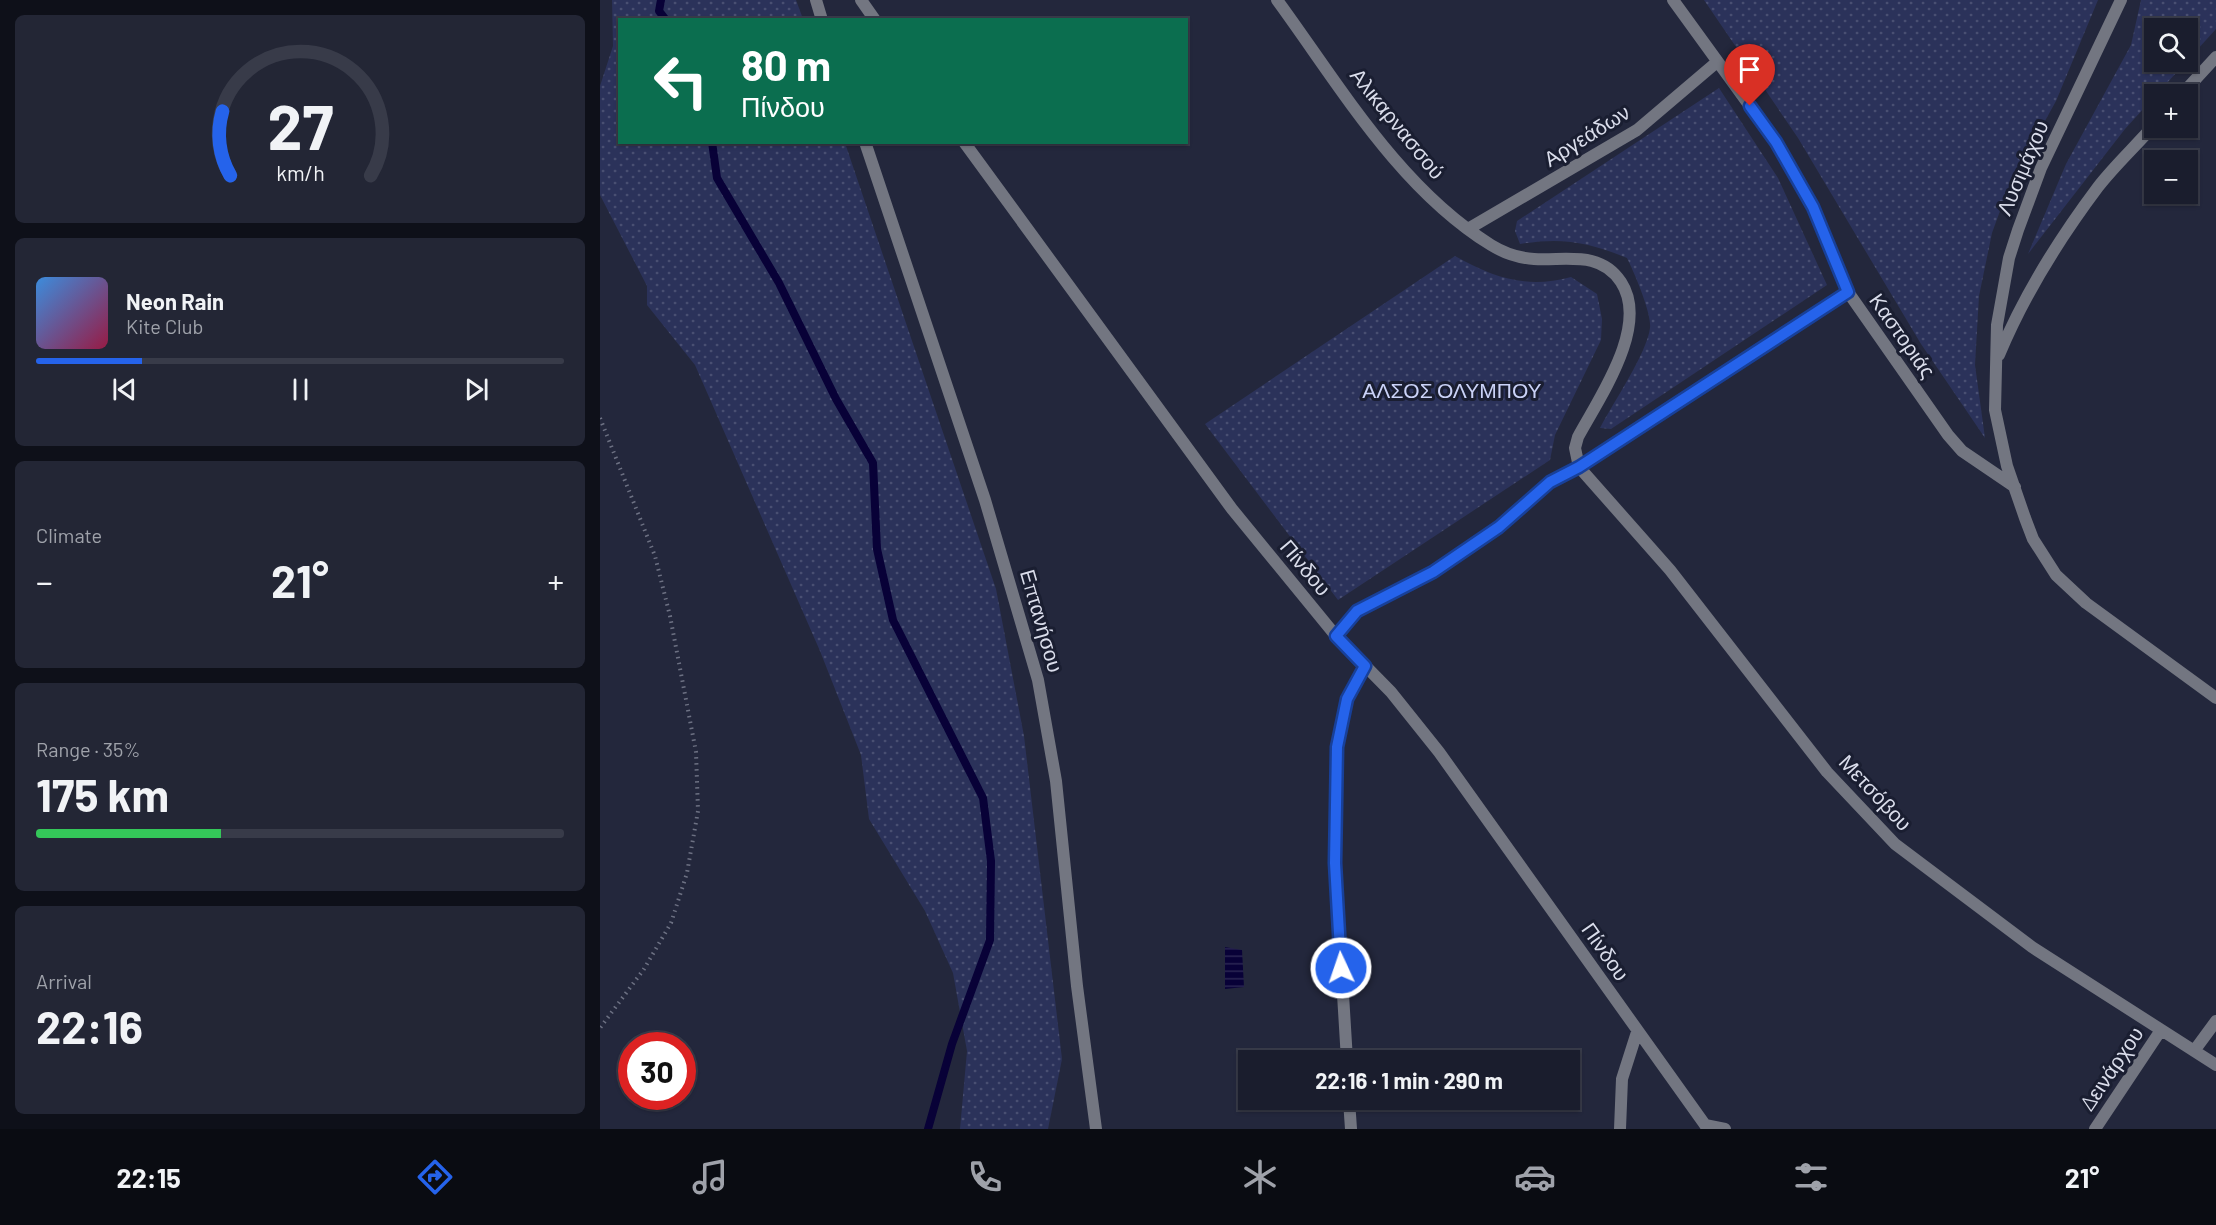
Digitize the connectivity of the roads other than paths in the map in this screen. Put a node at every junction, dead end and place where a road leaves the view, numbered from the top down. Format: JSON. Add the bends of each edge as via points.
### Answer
{"nodes":[{"id":1,"x":816,"y":0,"type":"edge"},
{"id":2,"x":861,"y":0,"type":"edge"},
{"id":3,"x":1277,"y":0,"type":"edge"},
{"id":4,"x":1673,"y":0,"type":"edge"},
{"id":5,"x":2121,"y":0,"type":"edge"},
{"id":6,"x":821,"y":18,"type":"edge"},
{"id":7,"x":874,"y":18,"type":"edge"},
{"id":8,"x":2216,"y":57,"type":"edge"},
{"id":9,"x":1717,"y":62,"type":"junction"},
{"id":10,"x":2191,"y":84,"type":"edge"},
{"id":11,"x":2144,"y":136,"type":"edge"},
{"id":12,"x":866,"y":144,"type":"edge"},
{"id":13,"x":965,"y":144,"type":"edge"},
{"id":14,"x":1468,"y":229,"type":"junction"},
{"id":15,"x":1848,"y":292,"type":"junction"},
{"id":16,"x":1996,"y":361,"type":"junction"},
{"id":17,"x":1579,"y":467,"type":"junction"},
{"id":18,"x":2015,"y":487,"type":"junction"},
{"id":19,"x":1336,"y":636,"type":"junction"},
{"id":20,"x":1365,"y":666,"type":"junction"},
{"id":21,"x":2216,"y":698,"type":"edge"},
{"id":22,"x":2216,"y":1021,"type":"edge"},
{"id":23,"x":2161,"y":1030,"type":"junction"},
{"id":24,"x":1637,"y":1032,"type":"junction"},
{"id":25,"x":1346,"y":1050,"type":"edge"},
{"id":26,"x":2194,"y":1051,"type":"junction"},
{"id":27,"x":2216,"y":1065,"type":"edge"},
{"id":28,"x":1350,"y":1110,"type":"edge"},
{"id":29,"x":1706,"y":1127,"type":"edge"},
{"id":30,"x":1096,"y":1129,"type":"edge"},
{"id":31,"x":1352,"y":1129,"type":"edge"},
{"id":32,"x":1620,"y":1129,"type":"edge"},
{"id":33,"x":1725,"y":1129,"type":"edge"},
{"id":34,"x":2095,"y":1129,"type":"edge"}],
"edges":[{"from":1,"to":6,"type":"street"},
{"from":2,"to":7,"type":"street"},
{"from":3,"to":14,"type":"street","name":"Αλικαρνασσού","via":[[1394,158]]},
{"from":4,"to":9,"type":"street","name":"Καστοριάς"},
{"from":5,"to":16,"type":"street","name":"Λυσιμάχου","via":[[2041,168],[2018,230],[2000,300]]},
{"from":8,"to":10,"type":"street"},
{"from":9,"to":14,"type":"street","name":"Αργεάδων","via":[[1637,130]]},
{"from":9,"to":15,"type":"street","name":"Καστοριάς","via":[[1799,180]]},
{"from":11,"to":16,"type":"street","via":[[2099,186],[2057,248],[2012,324]]},
{"from":12,"to":30,"type":"street","name":"Επτανήσου","via":[[985,500],[1038,680],[1056,781]]},
{"from":13,"to":19,"type":"street","name":"Πίνδου","via":[[1232,509]]},
{"from":14,"to":17,"type":"street","name":"Αλικαρνασσού","via":[[1492,246],[1516,256],[1592,260],[1616,276],[1626,291],[1630,313],[1626,336],[1612,375],[1578,437],[1575,448]]},
{"from":15,"to":17,"type":"street"},
{"from":15,"to":18,"type":"street","name":"Καστοριάς","via":[[1948,435],[1962,451]]},
{"from":16,"to":18,"type":"street","via":[[1995,410]]},
{"from":17,"to":19,"type":"street","via":[[1550,482],[1499,527],[1433,572],[1357,611]]},
{"from":17,"to":23,"type":"street","name":"Μετσόβου","via":[[1670,570],[1827,772],[1887,836],[2032,947]]},
{"from":18,"to":21,"type":"street","via":[[2033,538],[2056,575],[2086,603]]},
{"from":19,"to":20,"type":"street","name":"Πίνδου"},
{"from":20,"to":24,"type":"street","name":"Πίνδου","via":[[1439,752]]},
{"from":20,"to":25,"type":"street","via":[[1347,699],[1337,747],[1335,863]]},
{"from":22,"to":26,"type":"street"},
{"from":23,"to":26,"type":"street","name":"Μετσόβου"},
{"from":23,"to":34,"type":"street","name":"Δεινάρχου"},
{"from":24,"to":29,"type":"street","name":"Πίνδου"},
{"from":24,"to":32,"type":"street","via":[[1622,1078]]},
{"from":26,"to":27,"type":"street","name":"Μετσόβου"},
{"from":28,"to":31,"type":"street"},
{"from":29,"to":33,"type":"street"}]}
